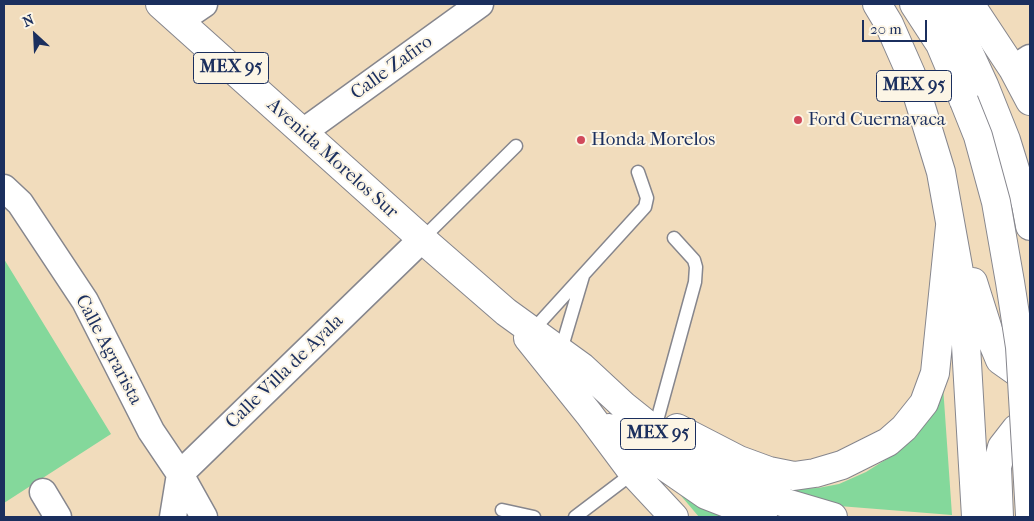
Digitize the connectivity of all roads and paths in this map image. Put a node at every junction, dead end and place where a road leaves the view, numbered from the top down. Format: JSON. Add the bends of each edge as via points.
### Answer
{"nodes":[{"id":1,"x":204,"y":4,"type":"edge"},
{"id":2,"x":480,"y":4,"type":"edge"},
{"id":3,"x":877,"y":4,"type":"edge"},
{"id":4,"x":914,"y":4,"type":"edge"},
{"id":5,"x":940,"y":4,"type":"edge"},
{"id":6,"x":970,"y":4,"type":"edge"},
{"id":7,"x":170,"y":12,"type":"edge"},
{"id":8,"x":1021,"y":64,"type":"edge"},
{"id":9,"x":1030,"y":101,"type":"edge"},
{"id":10,"x":303,"y":132,"type":"junction"},
{"id":11,"x":516,"y":146,"type":"dead end"},
{"id":12,"x":638,"y":172,"type":"dead end"},
{"id":13,"x":941,"y":172,"type":"junction"},
{"id":14,"x":4,"y":188,"type":"edge"},
{"id":15,"x":950,"y":226,"type":"junction"},
{"id":16,"x":1030,"y":226,"type":"edge"},
{"id":17,"x":674,"y":238,"type":"dead end"},
{"id":18,"x":422,"y":239,"type":"junction"},
{"id":19,"x":585,"y":272,"type":"junction"},
{"id":20,"x":506,"y":312,"type":"junction"},
{"id":21,"x":533,"y":330,"type":"junction"},
{"id":22,"x":561,"y":350,"type":"junction"},
{"id":23,"x":582,"y":367,"type":"junction"},
{"id":24,"x":1030,"y":375,"type":"edge"},
{"id":25,"x":589,"y":414,"type":"junction"},
{"id":26,"x":658,"y":417,"type":"junction"},
{"id":27,"x":1030,"y":419,"type":"edge"},
{"id":28,"x":633,"y":473,"type":"junction"},
{"id":29,"x":180,"y":474,"type":"junction"},
{"id":30,"x":44,"y":492,"type":"dead end"},
{"id":31,"x":502,"y":510,"type":"dead end"},
{"id":32,"x":58,"y":517,"type":"edge"},
{"id":33,"x":173,"y":517,"type":"edge"},
{"id":34,"x":204,"y":517,"type":"edge"},
{"id":35,"x":534,"y":517,"type":"edge"},
{"id":36,"x":576,"y":517,"type":"edge"},
{"id":37,"x":674,"y":517,"type":"edge"},
{"id":38,"x":763,"y":517,"type":"edge"},
{"id":39,"x":833,"y":517,"type":"edge"},
{"id":40,"x":976,"y":517,"type":"edge"},
{"id":41,"x":999,"y":517,"type":"edge"},
{"id":42,"x":1030,"y":517,"type":"edge"}],
"edges":[{"from":1,"to":7,"type":"street"},
{"from":2,"to":10,"type":"street","name":"Calle Zafiro"},
{"from":3,"to":13,"type":"main road","number":"MEX 95","via":[[911,74]]},
{"from":4,"to":42,"type":"main road","bridge":true,"via":[[940,44],[964,101],[978,136],[996,202],[1020,347]]},
{"from":5,"to":16,"type":"main road","via":[[960,33],[992,104],[1006,140]]},
{"from":6,"to":8,"type":"main road"},
{"from":7,"to":10,"type":"main road","name":"Avenida Morelos Sur","number":"MEX 95"},
{"from":8,"to":9,"type":"main road"},
{"from":10,"to":18,"type":"main road","name":"Avenida Morelos Sur","number":"MEX 95"},
{"from":11,"to":18,"type":"lane"},
{"from":12,"to":19,"type":"lane","via":[[647,198],[645,207]]},
{"from":13,"to":15,"type":"main road","number":"MEX 95"},
{"from":13,"to":24,"type":"main road","via":[[1000,360],[1017,372]]},
{"from":14,"to":29,"type":"street","name":"Calle Agrarista","via":[[20,203],[85,301],[151,431]]},
{"from":15,"to":26,"type":"main road","via":[[935,373],[924,403],[888,442],[842,465],[794,476],[739,460]]},
{"from":15,"to":40,"type":"main road","number":"MEX 95","via":[[963,294]]},
{"from":17,"to":26,"type":"lane","via":[[694,260],[695,282]]},
{"from":18,"to":20,"type":"main road","name":"Avenida Morelos Sur","number":"MEX 95"},
{"from":18,"to":29,"type":"street","name":"Calle Villa de Ayala"},
{"from":19,"to":21,"type":"lane"},
{"from":19,"to":22,"type":"lane"},
{"from":20,"to":21,"type":"main road","number":"MEX 95"},
{"from":20,"to":25,"type":"main road","number":"MEX 95"},
{"from":21,"to":22,"type":"main road","number":"MEX 95"},
{"from":22,"to":23,"type":"main road","number":"MEX 95"},
{"from":23,"to":26,"type":"main road"},
{"from":23,"to":39,"type":"main road","number":"MEX 95","via":[[664,438],[714,472],[779,501]]},
{"from":25,"to":28,"type":"main road","number":"MEX 95"},
{"from":25,"to":38,"type":"main road","via":[[706,495]]},
{"from":27,"to":41,"type":"main road","via":[[1016,428],[1002,447],[997,467]]},
{"from":28,"to":36,"type":"lane"},
{"from":28,"to":37,"type":"main road","number":"MEX 95"},
{"from":29,"to":33,"type":"street"},
{"from":29,"to":34,"type":"street","name":"Calle Agrarista"},
{"from":30,"to":32,"type":"street"},
{"from":31,"to":35,"type":"lane"}]}
